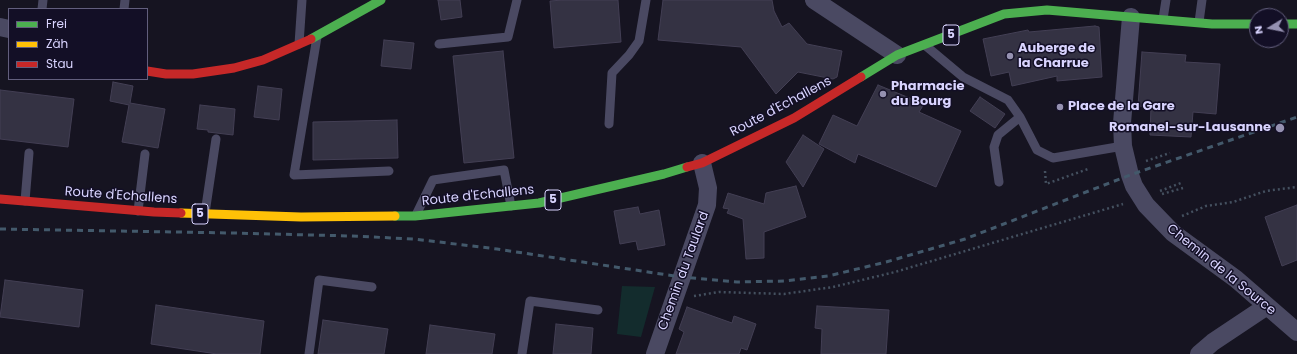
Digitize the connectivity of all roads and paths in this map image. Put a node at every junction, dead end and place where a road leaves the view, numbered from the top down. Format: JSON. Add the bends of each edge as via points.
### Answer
{"nodes":[{"id":1,"x":302,"y":0,"type":"edge"},
{"id":2,"x":517,"y":0,"type":"edge"},
{"id":3,"x":646,"y":0,"type":"edge"},
{"id":4,"x":814,"y":0,"type":"edge"},
{"id":5,"x":1031,"y":0,"type":"edge"},
{"id":6,"x":1166,"y":0,"type":"edge"},
{"id":7,"x":1202,"y":0,"type":"edge"},
{"id":8,"x":379,"y":1,"type":"edge"},
{"id":9,"x":1026,"y":11,"type":"junction"},
{"id":10,"x":1131,"y":16,"type":"junction"},
{"id":11,"x":1163,"y":19,"type":"junction"},
{"id":12,"x":1199,"y":23,"type":"junction"},
{"id":13,"x":1249,"y":24,"type":"edge"},
{"id":14,"x":317,"y":36,"type":"junction"},
{"id":15,"x":439,"y":44,"type":"dead end"},
{"id":16,"x":299,"y":45,"type":"junction"},
{"id":17,"x":924,"y":45,"type":"junction"},
{"id":18,"x":897,"y":55,"type":"junction"},
{"id":19,"x":148,"y":71,"type":"edge"},
{"id":20,"x":1020,"y":117,"type":"junction"},
{"id":21,"x":609,"y":124,"type":"dead end"},
{"id":22,"x":216,"y":140,"type":"dead end"},
{"id":23,"x":1123,"y":146,"type":"junction"},
{"id":24,"x":29,"y":153,"type":"dead end"},
{"id":25,"x":1170,"y":153,"type":"dead end"},
{"id":26,"x":145,"y":154,"type":"dead end"},
{"id":27,"x":702,"y":163,"type":"junction"},
{"id":28,"x":1128,"y":167,"type":"junction"},
{"id":29,"x":389,"y":171,"type":"dead end"},
{"id":30,"x":999,"y":182,"type":"dead end"},
{"id":31,"x":1297,"y":187,"type":"edge"},
{"id":32,"x":1183,"y":188,"type":"dead end"},
{"id":33,"x":1143,"y":194,"type":"junction"},
{"id":34,"x":0,"y":199,"type":"edge"},
{"id":35,"x":25,"y":201,"type":"junction"},
{"id":36,"x":511,"y":206,"type":"junction"},
{"id":37,"x":138,"y":211,"type":"junction"},
{"id":38,"x":205,"y":214,"type":"junction"},
{"id":39,"x":415,"y":216,"type":"junction"},
{"id":40,"x":1163,"y":224,"type":"junction"},
{"id":41,"x":372,"y":287,"type":"dead end"},
{"id":42,"x":688,"y":296,"type":"dead end"},
{"id":43,"x":1267,"y":306,"type":"junction"},
{"id":44,"x":598,"y":310,"type":"dead end"},
{"id":45,"x":1297,"y":332,"type":"edge"},
{"id":46,"x":309,"y":354,"type":"edge"},
{"id":47,"x":522,"y":354,"type":"edge"},
{"id":48,"x":655,"y":354,"type":"edge"},
{"id":49,"x":1199,"y":354,"type":"edge"}],
"edges":[{"from":1,"to":16,"type":"lane"},
{"from":2,"to":15,"type":"lane","via":[[508,37]]},
{"from":3,"to":21,"type":"lane","via":[[639,41],[612,73]]},
{"from":4,"to":18,"type":"street"},
{"from":5,"to":9,"type":"lane"},
{"from":6,"to":11,"type":"lane"},
{"from":7,"to":12,"type":"lane"},
{"from":8,"to":14,"type":"main road"},
{"from":9,"to":10,"type":"main road","number":"5"},
{"from":9,"to":17,"type":"main road","name":"Route d'Echallens","number":"5","via":[[1003,11]]},
{"from":10,"to":11,"type":"main road","number":"5"},
{"from":10,"to":23,"type":"street","via":[[1122,123]]},
{"from":11,"to":12,"type":"main road","number":"5"},
{"from":12,"to":13,"type":"main road","number":"5"},
{"from":14,"to":16,"type":"main road"},
{"from":14,"to":29,"type":"lane","via":[[294,174]]},
{"from":16,"to":19,"type":"main road","via":[[263,60],[234,68],[193,74]]},
{"from":17,"to":18,"type":"main road","name":"Route d'Echallens","number":"5"},
{"from":17,"to":20,"type":"lane","via":[[963,77],[1008,100]]},
{"from":18,"to":27,"type":"main road","name":"Route d'Echallens","number":"5","via":[[794,118]]},
{"from":20,"to":23,"type":"lane","via":[[1037,150],[1053,158]]},
{"from":20,"to":30,"type":"lane","via":[[998,135],[994,146]]},
{"from":22,"to":38,"type":"lane"},
{"from":23,"to":28,"type":"street"},
{"from":24,"to":35,"type":"lane"},
{"from":25,"to":28,"type":"path"},
{"from":26,"to":37,"type":"lane"},
{"from":27,"to":36,"type":"main road","name":"Route d'Echallens","number":"5","via":[[539,203]]},
{"from":27,"to":48,"type":"street","name":"Chemin du Taulard","via":[[708,188],[707,205]]},
{"from":28,"to":33,"type":"street"},
{"from":31,"to":40,"type":"path","via":[[1266,191],[1233,202],[1206,206]]},
{"from":32,"to":33,"type":"path"},
{"from":33,"to":40,"type":"street","name":"Chemin de la Source"},
{"from":33,"to":42,"type":"path","via":[[895,272],[832,287],[784,294],[719,292]]},
{"from":34,"to":35,"type":"main road","name":"Route d'Echallens","number":"5"},
{"from":35,"to":37,"type":"main road","name":"Route d'Echallens","number":"5"},
{"from":36,"to":39,"type":"main road","name":"Route d'Echallens","number":"5"},
{"from":36,"to":39,"type":"lane","via":[[504,170],[433,180]]},
{"from":37,"to":38,"type":"main road","name":"Route d'Echallens","number":"5"},
{"from":38,"to":39,"type":"main road","name":"Route d'Echallens","number":"5","via":[[301,217]]},
{"from":40,"to":43,"type":"street","name":"Chemin de la Source","via":[[1236,279]]},
{"from":41,"to":46,"type":"lane","via":[[319,280]]},
{"from":43,"to":45,"type":"street","name":"Chemin de la Source"},
{"from":43,"to":49,"type":"street"},
{"from":44,"to":47,"type":"lane","via":[[530,301]]}]}
